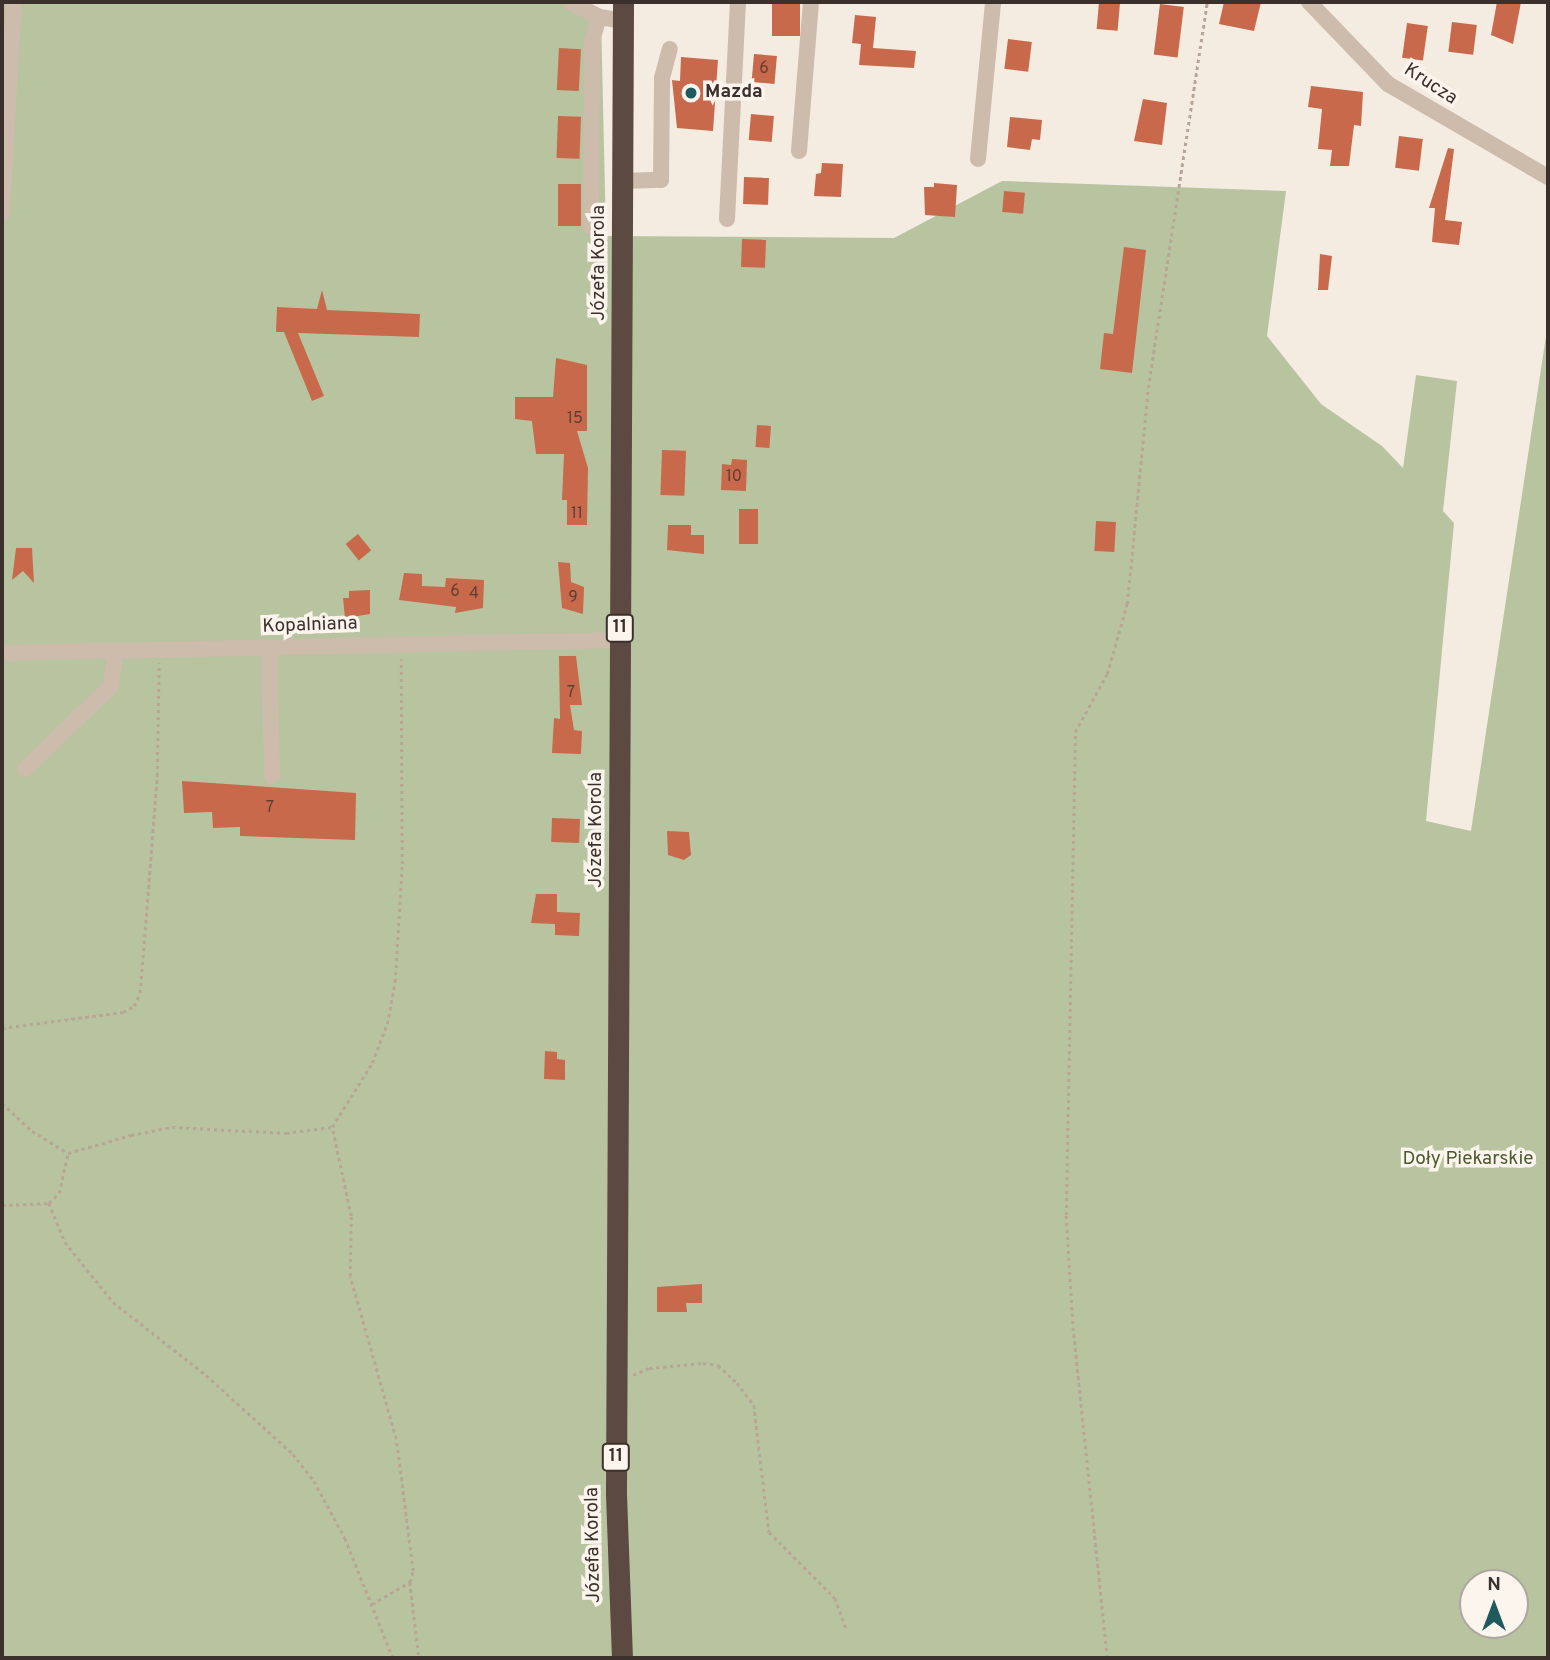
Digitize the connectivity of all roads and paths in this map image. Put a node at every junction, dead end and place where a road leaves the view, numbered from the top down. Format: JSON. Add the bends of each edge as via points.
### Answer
{"nodes":[{"id":1,"x":14,"y":2,"type":"edge"},
{"id":2,"x":570,"y":2,"type":"edge"},
{"id":3,"x":738,"y":2,"type":"edge"},
{"id":4,"x":811,"y":2,"type":"edge"},
{"id":5,"x":993,"y":2,"type":"edge"},
{"id":6,"x":1207,"y":2,"type":"edge"},
{"id":7,"x":1309,"y":2,"type":"edge"},
{"id":8,"x":623,"y":11,"type":"edge"},
{"id":9,"x":598,"y":17,"type":"junction"},
{"id":10,"x":670,"y":49,"type":"dead end"},
{"id":11,"x":6,"y":91,"type":"edge"},
{"id":12,"x":799,"y":151,"type":"dead end"},
{"id":13,"x":978,"y":159,"type":"dead end"},
{"id":14,"x":1548,"y":177,"type":"edge"},
{"id":15,"x":623,"y":181,"type":"junction"},
{"id":16,"x":2,"y":214,"type":"edge"},
{"id":17,"x":727,"y":219,"type":"dead end"},
{"id":18,"x":591,"y":227,"type":"dead end"},
{"id":19,"x":620,"y":640,"type":"junction"},
{"id":20,"x":401,"y":644,"type":"junction"},
{"id":21,"x":269,"y":649,"type":"junction"},
{"id":22,"x":159,"y":650,"type":"junction"},
{"id":23,"x":116,"y":652,"type":"junction"},
{"id":24,"x":2,"y":653,"type":"edge"},
{"id":25,"x":25,"y":769,"type":"dead end"},
{"id":26,"x":272,"y":776,"type":"dead end"},
{"id":27,"x":2,"y":1028,"type":"edge"},
{"id":28,"x":2,"y":1103,"type":"edge"},
{"id":29,"x":332,"y":1127,"type":"junction"},
{"id":30,"x":68,"y":1153,"type":"junction"},
{"id":31,"x":49,"y":1203,"type":"junction"},
{"id":32,"x":2,"y":1205,"type":"edge"},
{"id":33,"x":616,"y":1384,"type":"junction"},
{"id":34,"x":410,"y":1582,"type":"junction"},
{"id":35,"x":372,"y":1604,"type":"junction"},
{"id":36,"x":846,"y":1629,"type":"dead end"},
{"id":37,"x":393,"y":1658,"type":"edge"},
{"id":38,"x":419,"y":1658,"type":"edge"},
{"id":39,"x":622,"y":1658,"type":"edge"},
{"id":40,"x":1107,"y":1658,"type":"edge"}],
"edges":[{"from":1,"to":11,"type":"street"},
{"from":2,"to":9,"type":"street"},
{"from":3,"to":17,"type":"street"},
{"from":4,"to":12,"type":"street"},
{"from":5,"to":13,"type":"street"},
{"from":6,"to":40,"type":"path","via":[[1148,388],[1127,604],[1107,674],[1074,733],[1066,1215],[1073,1331]]},
{"from":7,"to":14,"type":"street","name":"Krucza","via":[[1396,90]]},
{"from":8,"to":9,"type":"street"},
{"from":8,"to":15,"type":"highway","name":"Józefa Korola","number":"11"},
{"from":9,"to":18,"type":"street","via":[[592,41]]},
{"from":10,"to":15,"type":"street","via":[[662,78],[662,180]]},
{"from":11,"to":16,"type":"street"},
{"from":15,"to":19,"type":"highway","name":"Józefa Korola","number":"11"},
{"from":19,"to":20,"type":"street","name":"Kopalniana"},
{"from":19,"to":33,"type":"highway","name":"Józefa Korola","number":"11"},
{"from":20,"to":21,"type":"street","name":"Kopalniana"},
{"from":20,"to":29,"type":"path","via":[[402,864],[395,982],[387,1024],[372,1063]]},
{"from":21,"to":22,"type":"street","name":"Kopalniana"},
{"from":21,"to":26,"type":"street"},
{"from":22,"to":23,"type":"street","name":"Kopalniana"},
{"from":22,"to":27,"type":"path","via":[[157,776],[140,993],[134,1006],[122,1012]]},
{"from":23,"to":24,"type":"street","name":"Kopalniana"},
{"from":23,"to":25,"type":"street","via":[[111,686]]},
{"from":28,"to":30,"type":"path","via":[[32,1131]]},
{"from":29,"to":30,"type":"path","via":[[286,1133],[172,1127]]},
{"from":29,"to":34,"type":"path","via":[[351,1216],[350,1276],[401,1462],[413,1571]]},
{"from":30,"to":31,"type":"path","via":[[60,1193]]},
{"from":31,"to":32,"type":"path"},
{"from":31,"to":35,"type":"path","via":[[65,1242],[113,1302],[206,1375],[293,1454],[345,1538]]},
{"from":33,"to":36,"type":"path","via":[[649,1368],[703,1363],[718,1365],[737,1383],[754,1405],[769,1532],[835,1598]]},
{"from":33,"to":39,"type":"highway","name":"Józefa Korola","number":"11"},
{"from":34,"to":35,"type":"path"},
{"from":34,"to":38,"type":"path"},
{"from":35,"to":37,"type":"path"}]}
